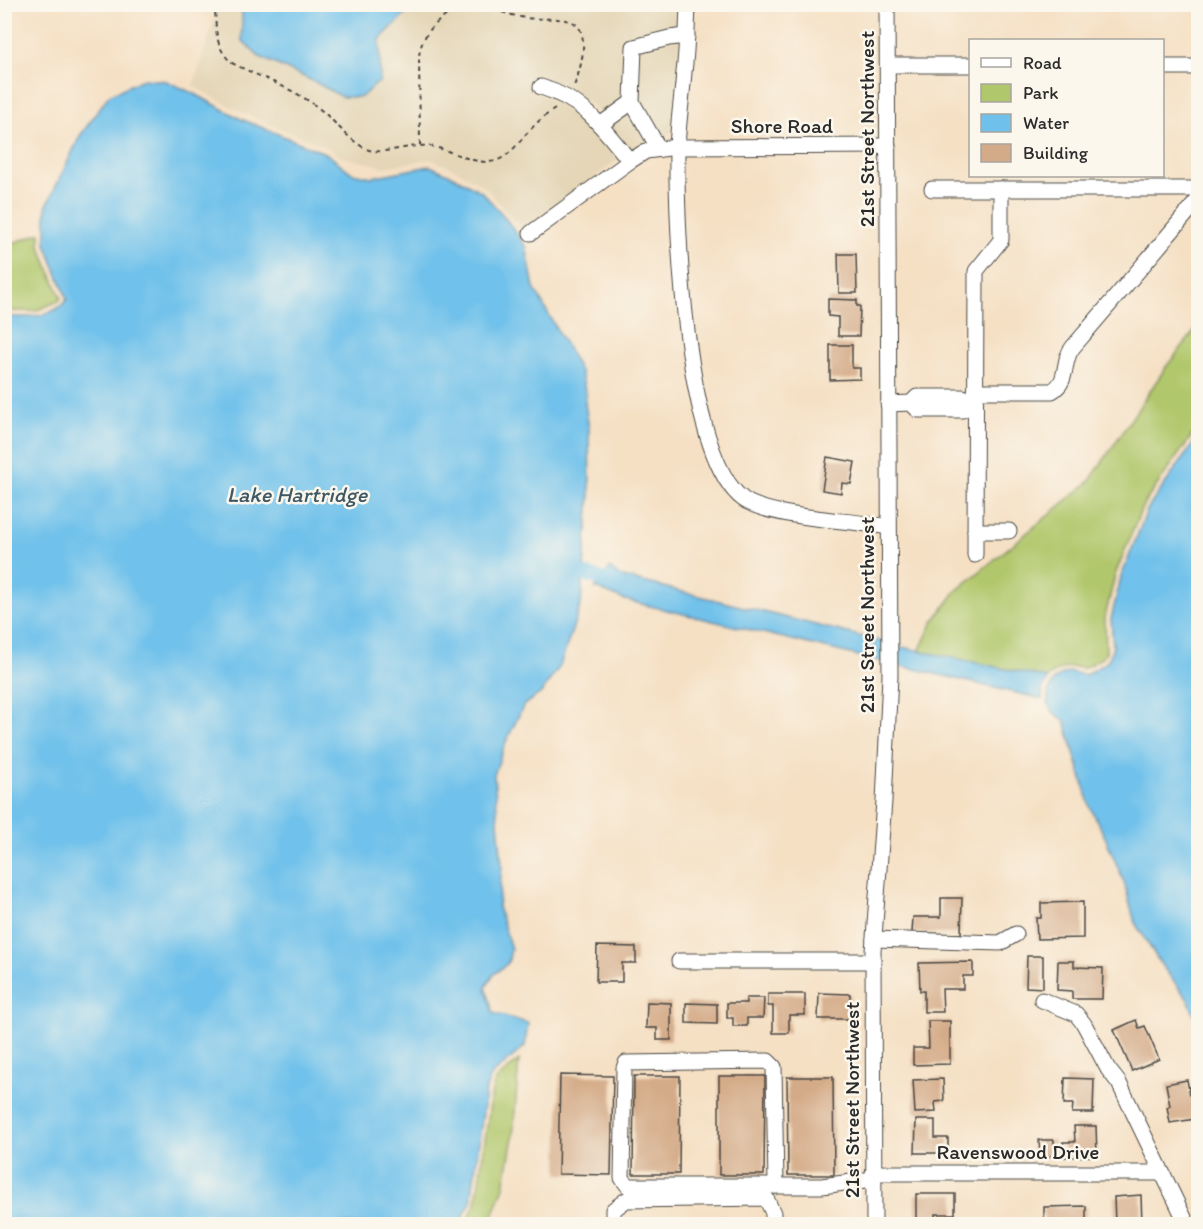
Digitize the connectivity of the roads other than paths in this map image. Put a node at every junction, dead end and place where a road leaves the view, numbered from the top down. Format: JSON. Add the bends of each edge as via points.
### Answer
{"nodes":[{"id":1,"x":688,"y":4,"type":"edge"},
{"id":2,"x":887,"y":4,"type":"edge"},
{"id":3,"x":687,"y":36,"type":"junction"},
{"id":4,"x":888,"y":65,"type":"junction"},
{"id":5,"x":969,"y":65,"type":"edge"},
{"id":6,"x":1164,"y":67,"type":"edge"},
{"id":7,"x":1198,"y":67,"type":"edge"},
{"id":8,"x":541,"y":87,"type":"dead end"},
{"id":9,"x":632,"y":102,"type":"junction"},
{"id":10,"x":600,"y":125,"type":"junction"},
{"id":11,"x":888,"y":146,"type":"junction"},
{"id":12,"x":677,"y":147,"type":"junction"},
{"id":13,"x":659,"y":149,"type":"junction"},
{"id":14,"x":630,"y":160,"type":"junction"},
{"id":15,"x":932,"y":189,"type":"dead end"},
{"id":16,"x":1001,"y":189,"type":"junction"},
{"id":17,"x":1198,"y":189,"type":"edge"},
{"id":18,"x":1198,"y":200,"type":"edge"},
{"id":19,"x":531,"y":233,"type":"dead end"},
{"id":20,"x":973,"y":400,"type":"junction"},
{"id":21,"x":888,"y":404,"type":"junction"},
{"id":22,"x":888,"y":527,"type":"junction"},
{"id":23,"x":975,"y":531,"type":"junction"},
{"id":24,"x":1009,"y":531,"type":"dead end"},
{"id":25,"x":975,"y":555,"type":"dead end"},
{"id":26,"x":1016,"y":934,"type":"dead end"},
{"id":27,"x":874,"y":939,"type":"junction"},
{"id":28,"x":679,"y":961,"type":"dead end"},
{"id":29,"x":873,"y":961,"type":"junction"},
{"id":30,"x":1042,"y":1000,"type":"dead end"},
{"id":31,"x":1162,"y":1173,"type":"junction"},
{"id":32,"x":873,"y":1176,"type":"junction"},
{"id":33,"x":776,"y":1186,"type":"junction"},
{"id":34,"x":613,"y":1224,"type":"edge"},
{"id":35,"x":773,"y":1224,"type":"edge"},
{"id":36,"x":874,"y":1224,"type":"edge"},
{"id":37,"x":1187,"y":1224,"type":"edge"}],
"edges":[{"from":1,"to":3,"type":"street"},
{"from":2,"to":4,"type":"street","name":"21st Street Northwest"},
{"from":3,"to":9,"type":"street","via":[[634,47]]},
{"from":3,"to":12,"type":"street"},
{"from":4,"to":5,"type":"street"},
{"from":4,"to":11,"type":"street","name":"21st Street Northwest"},
{"from":6,"to":7,"type":"street"},
{"from":8,"to":10,"type":"street","via":[[560,92]]},
{"from":9,"to":10,"type":"street"},
{"from":9,"to":13,"type":"street"},
{"from":10,"to":14,"type":"street"},
{"from":11,"to":12,"type":"street","name":"Shore Road"},
{"from":11,"to":21,"type":"street","name":"21st Street Northwest"},
{"from":12,"to":13,"type":"street","name":"Shore Road"},
{"from":12,"to":22,"type":"street","via":[[678,234],[688,337],[705,429],[723,478],[753,506]]},
{"from":13,"to":14,"type":"street","name":"Shore Road"},
{"from":14,"to":19,"type":"street","name":"Shore Road"},
{"from":15,"to":16,"type":"street"},
{"from":16,"to":17,"type":"street"},
{"from":16,"to":20,"type":"street","via":[[1001,240],[976,271]]},
{"from":18,"to":20,"type":"street","via":[[1070,351],[1058,388]]},
{"from":20,"to":21,"type":"street","via":[[963,410],[926,404],[918,410],[910,404]]},
{"from":20,"to":23,"type":"street"},
{"from":21,"to":22,"type":"street","name":"21st Street Northwest"},
{"from":22,"to":27,"type":"street","name":"21st Street Northwest","via":[[890,676]]},
{"from":23,"to":24,"type":"street"},
{"from":23,"to":25,"type":"street"},
{"from":26,"to":27,"type":"street","via":[[1000,943]]},
{"from":27,"to":29,"type":"street","name":"21st Street Northwest"},
{"from":28,"to":29,"type":"street"},
{"from":29,"to":32,"type":"street","name":"21st Street Northwest"},
{"from":30,"to":31,"type":"street","via":[[1076,1014],[1084,1024],[1119,1083]]},
{"from":31,"to":32,"type":"street","name":"Ravenswood Drive"},
{"from":31,"to":37,"type":"street"},
{"from":32,"to":33,"type":"street","name":"Ravenswood Drive","via":[[822,1186]]},
{"from":32,"to":36,"type":"street","name":"21st Street Northwest"},
{"from":33,"to":33,"type":"street","name":"Ravenswood Drive","via":[[773,1064],[626,1063],[622,1178],[628,1186]]},
{"from":34,"to":35,"type":"street","via":[[613,1210],[626,1200],[696,1198],[766,1198]]}]}
